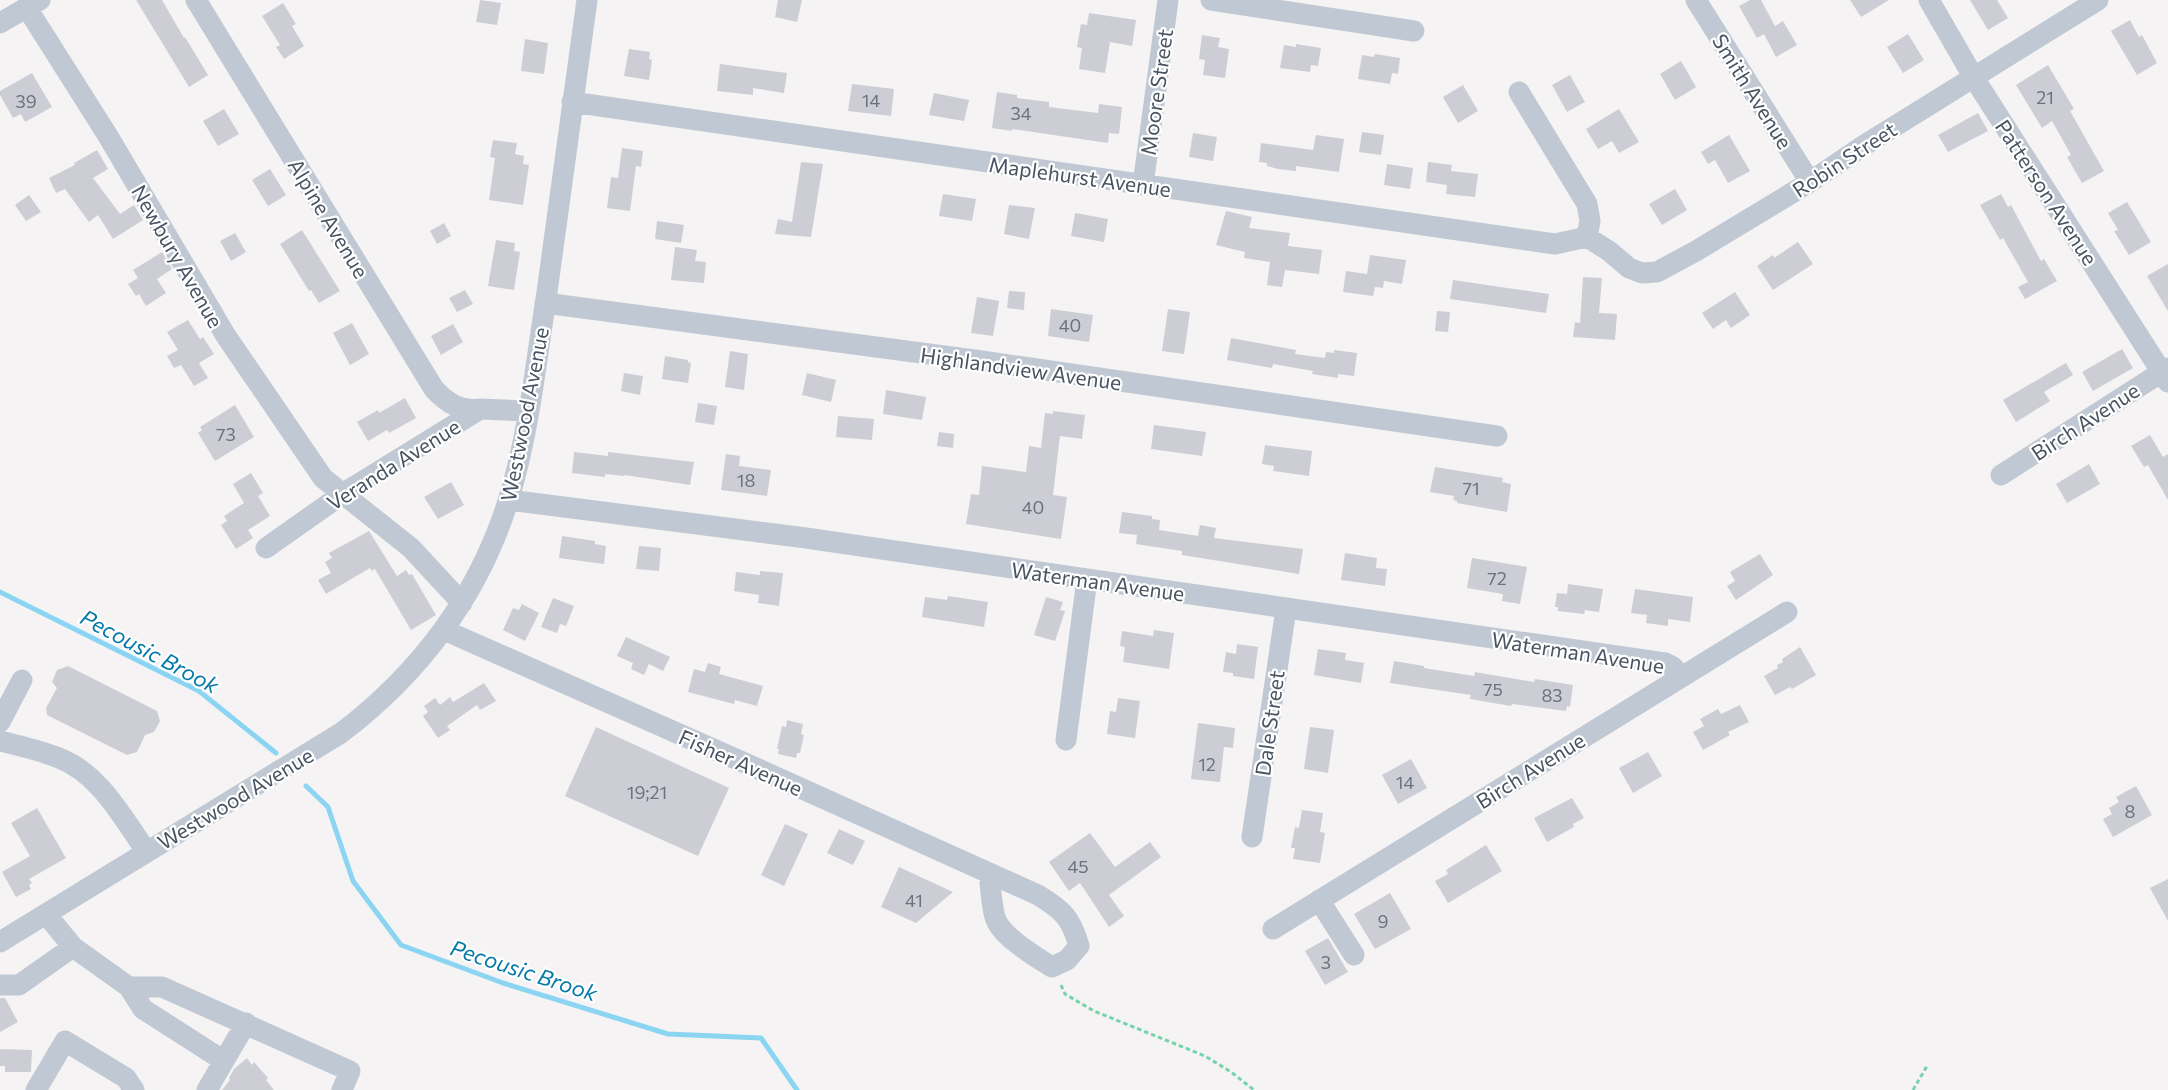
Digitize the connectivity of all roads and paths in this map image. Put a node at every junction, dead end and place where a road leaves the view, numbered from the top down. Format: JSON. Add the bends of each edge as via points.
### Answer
{"nodes":[{"id":1,"x":196,"y":0,"type":"edge"},
{"id":2,"x":587,"y":0,"type":"edge"},
{"id":3,"x":1168,"y":0,"type":"edge"},
{"id":4,"x":1211,"y":0,"type":"edge"},
{"id":5,"x":1696,"y":0,"type":"edge"},
{"id":6,"x":1929,"y":0,"type":"edge"},
{"id":7,"x":2097,"y":0,"type":"edge"},
{"id":8,"x":33,"y":4,"type":"edge"},
{"id":9,"x":0,"y":23,"type":"edge"},
{"id":10,"x":1414,"y":31,"type":"dead end"},
{"id":11,"x":1974,"y":78,"type":"junction"},
{"id":12,"x":1519,"y":92,"type":"dead end"},
{"id":13,"x":572,"y":102,"type":"junction"},
{"id":14,"x":1810,"y":182,"type":"junction"},
{"id":15,"x":1143,"y":185,"type":"junction"},
{"id":16,"x":1587,"y":237,"type":"junction"},
{"id":17,"x":545,"y":303,"type":"junction"},
{"id":18,"x":2166,"y":374,"type":"edge"},
{"id":19,"x":480,"y":410,"type":"junction"},
{"id":20,"x":529,"y":411,"type":"junction"},
{"id":21,"x":1497,"y":436,"type":"dead end"},
{"id":22,"x":2001,"y":475,"type":"dead end"},
{"id":23,"x":344,"y":493,"type":"junction"},
{"id":24,"x":509,"y":500,"type":"junction"},
{"id":25,"x":266,"y":548,"type":"dead end"},
{"id":26,"x":1088,"y":579,"type":"junction"},
{"id":27,"x":462,"y":603,"type":"junction"},
{"id":28,"x":1286,"y":609,"type":"junction"},
{"id":29,"x":1787,"y":612,"type":"dead end"},
{"id":30,"x":444,"y":630,"type":"junction"},
{"id":31,"x":1681,"y":677,"type":"junction"},
{"id":32,"x":22,"y":680,"type":"dead end"},
{"id":33,"x":0,"y":722,"type":"edge"},
{"id":34,"x":1066,"y":740,"type":"dead end"},
{"id":35,"x":0,"y":741,"type":"edge"},
{"id":36,"x":1252,"y":837,"type":"dead end"},
{"id":37,"x":147,"y":852,"type":"junction"},
{"id":38,"x":989,"y":874,"type":"junction"},
{"id":39,"x":1319,"y":900,"type":"junction"},
{"id":40,"x":46,"y":914,"type":"junction"},
{"id":41,"x":1273,"y":928,"type":"dead end"},
{"id":42,"x":0,"y":942,"type":"edge"},
{"id":43,"x":73,"y":948,"type":"junction"},
{"id":44,"x":1354,"y":955,"type":"dead end"},
{"id":45,"x":1052,"y":967,"type":"junction"},
{"id":46,"x":0,"y":985,"type":"edge"},
{"id":47,"x":129,"y":987,"type":"junction"},
{"id":48,"x":246,"y":1023,"type":"junction"},
{"id":49,"x":224,"y":1061,"type":"junction"},
{"id":50,"x":1927,"y":1066,"type":"dead end"},
{"id":51,"x":37,"y":1090,"type":"edge"},
{"id":52,"x":134,"y":1090,"type":"edge"},
{"id":53,"x":207,"y":1090,"type":"edge"},
{"id":54,"x":342,"y":1090,"type":"edge"},
{"id":55,"x":1254,"y":1090,"type":"edge"},
{"id":56,"x":1913,"y":1090,"type":"edge"}],
"edges":[{"from":1,"to":19,"type":"street","name":"Alpine Avenue","via":[[434,389],[457,407]]},
{"from":2,"to":13,"type":"street","name":"Westwood Avenue"},
{"from":3,"to":15,"type":"street","name":"Moore Street"},
{"from":4,"to":10,"type":"street"},
{"from":5,"to":14,"type":"street","name":"Smith Avenue"},
{"from":6,"to":11,"type":"street","name":"Patterson Avenue"},
{"from":7,"to":11,"type":"street","name":"Robin Street"},
{"from":8,"to":9,"type":"street"},
{"from":8,"to":23,"type":"street","name":"Newbury Avenue","via":[[226,336],[323,478]]},
{"from":11,"to":14,"type":"street","name":"Robin Street"},
{"from":11,"to":18,"type":"street","name":"Patterson Avenue"},
{"from":12,"to":16,"type":"street","via":[[1587,204]]},
{"from":13,"to":15,"type":"street","name":"Maplehurst Avenue"},
{"from":13,"to":17,"type":"street","name":"Westwood Avenue"},
{"from":14,"to":16,"type":"street","name":"Robin Street","via":[[1657,272],[1642,273],[1629,268]]},
{"from":15,"to":16,"type":"street","name":"Maplehurst Avenue","via":[[1555,244]]},
{"from":17,"to":20,"type":"street","name":"Westwood Avenue"},
{"from":17,"to":21,"type":"street","name":"Highlandview Avenue","via":[[982,361]]},
{"from":18,"to":22,"type":"street","name":"Birch Avenue"},
{"from":19,"to":20,"type":"street","name":"Veranda Avenue"},
{"from":19,"to":23,"type":"street","name":"Veranda Avenue"},
{"from":20,"to":24,"type":"street","name":"Westwood Avenue"},
{"from":23,"to":25,"type":"street","name":"Veranda Avenue"},
{"from":23,"to":27,"type":"street","name":"Newbury Avenue","via":[[411,548]]},
{"from":24,"to":26,"type":"street","name":"Waterman Avenue"},
{"from":24,"to":27,"type":"street","name":"Westwood Avenue","via":[[488,554]]},
{"from":26,"to":28,"type":"street","name":"Waterman Avenue"},
{"from":26,"to":34,"type":"street"},
{"from":27,"to":30,"type":"street","name":"Westwood Avenue"},
{"from":28,"to":31,"type":"street","name":"Waterman Avenue","via":[[1668,663]]},
{"from":28,"to":36,"type":"street","name":"Dale Street"},
{"from":29,"to":31,"type":"street","name":"Birch Avenue"},
{"from":30,"to":37,"type":"street","name":"Westwood Avenue","via":[[399,682],[350,726]]},
{"from":30,"to":38,"type":"street","name":"Fisher Avenue"},
{"from":31,"to":39,"type":"street","name":"Birch Avenue"},
{"from":32,"to":33,"type":"street"},
{"from":35,"to":37,"type":"street","via":[[60,758],[93,778]]},
{"from":37,"to":40,"type":"street","name":"Westwood Avenue"},
{"from":38,"to":45,"type":"street","via":[[995,919],[1007,934]]},
{"from":38,"to":45,"type":"street","name":"Fisher Avenue","via":[[1038,895],[1056,906],[1073,924],[1079,946],[1067,960]]},
{"from":39,"to":41,"type":"street","name":"Birch Avenue"},
{"from":39,"to":44,"type":"street"},
{"from":40,"to":42,"type":"street","name":"Westwood Avenue"},
{"from":40,"to":43,"type":"street"},
{"from":43,"to":46,"type":"street","via":[[19,985]]},
{"from":43,"to":47,"type":"street"},
{"from":45,"to":55,"type":"path","via":[[1065,994],[1071,998],[1213,1060]]},
{"from":47,"to":48,"type":"street","via":[[162,987]]},
{"from":47,"to":49,"type":"street","via":[[143,1009]]},
{"from":48,"to":49,"type":"street"},
{"from":48,"to":54,"type":"street","via":[[350,1071]]},
{"from":49,"to":53,"type":"street"},
{"from":50,"to":56,"type":"path"},
{"from":51,"to":52,"type":"street","via":[[65,1041],[126,1078]]}]}
